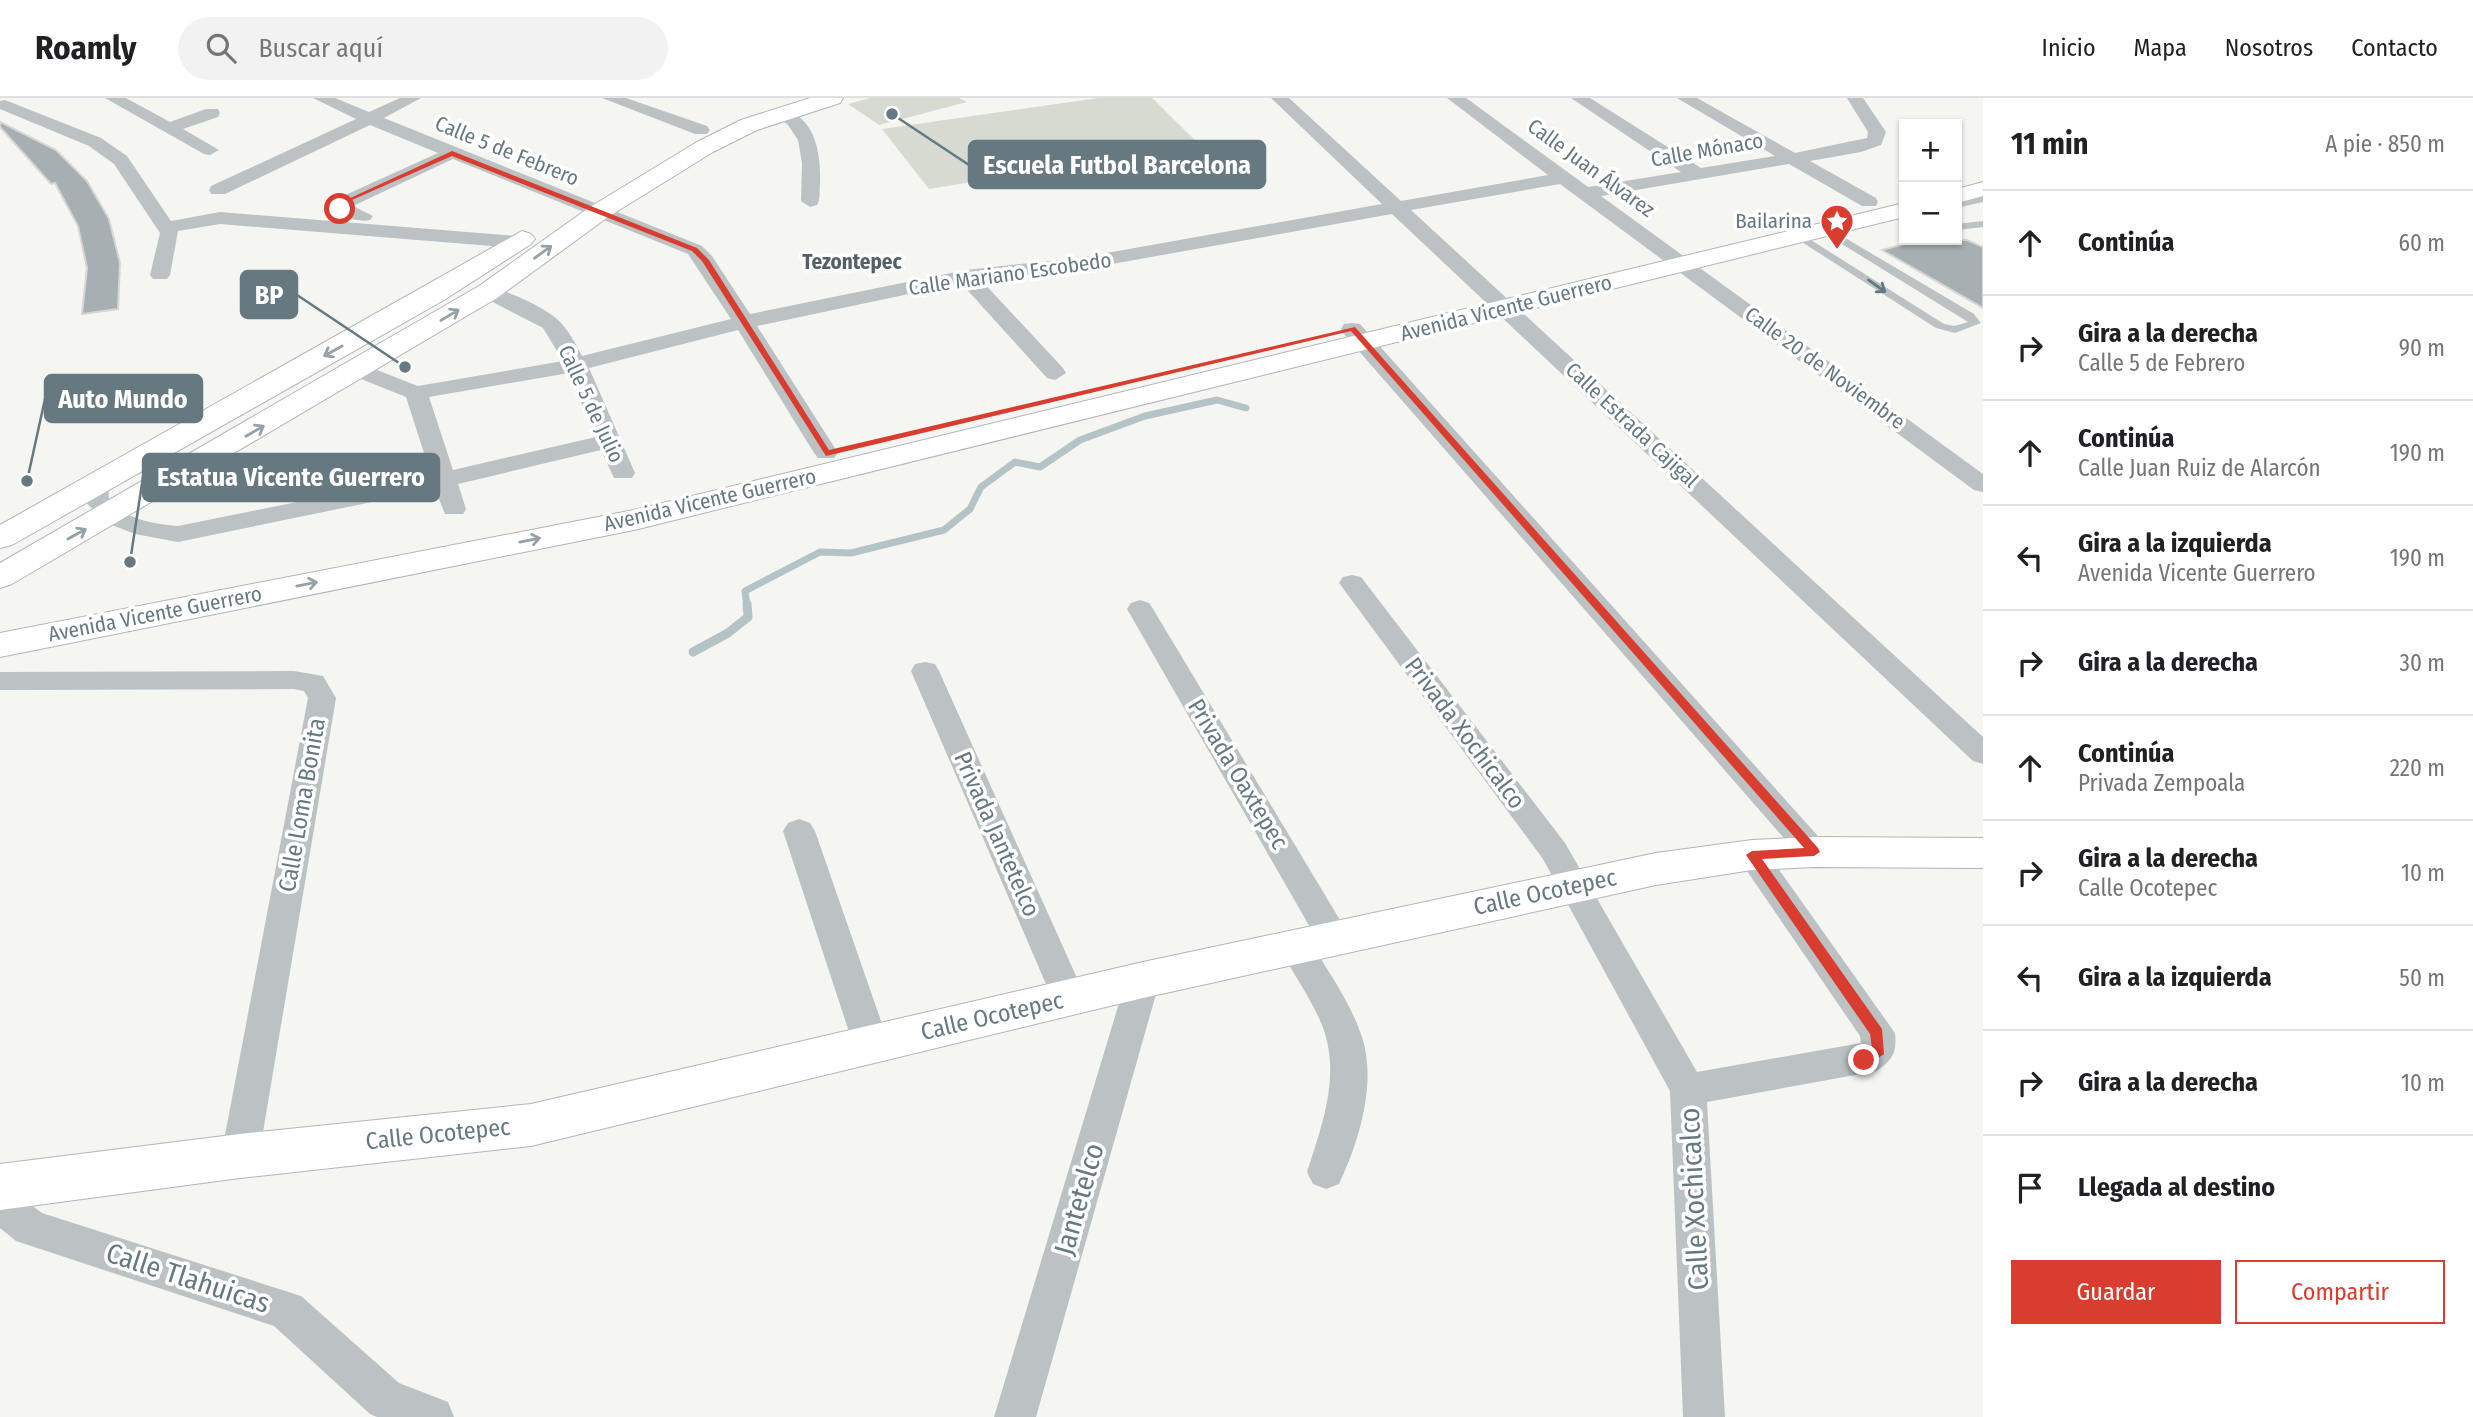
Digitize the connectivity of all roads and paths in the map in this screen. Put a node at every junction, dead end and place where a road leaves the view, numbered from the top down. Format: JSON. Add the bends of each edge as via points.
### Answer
{"nodes":[{"id":1,"x":113,"y":98,"type":"edge"},
{"id":2,"x":321,"y":98,"type":"edge"},
{"id":3,"x":413,"y":98,"type":"edge"},
{"id":4,"x":610,"y":98,"type":"edge"},
{"id":5,"x":832,"y":98,"type":"edge"},
{"id":6,"x":1279,"y":98,"type":"edge"},
{"id":7,"x":1455,"y":98,"type":"edge"},
{"id":8,"x":1580,"y":98,"type":"edge"},
{"id":9,"x":1685,"y":98,"type":"edge"},
{"id":10,"x":1720,"y":98,"type":"edge"},
{"id":11,"x":1855,"y":98,"type":"edge"},
{"id":12,"x":150,"y":101,"type":"dead end"},
{"id":13,"x":5,"y":105,"type":"dead end"},
{"id":14,"x":781,"y":106,"type":"edge"},
{"id":15,"x":132,"y":108,"type":"junction"},
{"id":16,"x":212,"y":113,"type":"dead end"},
{"id":17,"x":368,"y":118,"type":"junction"},
{"id":18,"x":1724,"y":120,"type":"junction"},
{"id":19,"x":168,"y":128,"type":"junction"},
{"id":20,"x":701,"y":130,"type":"junction"},
{"id":21,"x":211,"y":150,"type":"dead end"},
{"id":22,"x":452,"y":153,"type":"junction"},
{"id":23,"x":1793,"y":158,"type":"junction"},
{"id":24,"x":1983,"y":172,"type":"edge"},
{"id":25,"x":1699,"y":175,"type":"junction"},
{"id":26,"x":1566,"y":177,"type":"junction"},
{"id":27,"x":1962,"y":178,"type":"edge"},
{"id":28,"x":1983,"y":189,"type":"edge"},
{"id":29,"x":218,"y":190,"type":"dead end"},
{"id":30,"x":1587,"y":193,"type":"junction"},
{"id":31,"x":1962,"y":195,"type":"edge"},
{"id":32,"x":1983,"y":199,"type":"edge"},
{"id":33,"x":810,"y":201,"type":"dead end"},
{"id":34,"x":1962,"y":204,"type":"edge"},
{"id":35,"x":1394,"y":208,"type":"junction"},
{"id":36,"x":588,"y":209,"type":"junction"},
{"id":37,"x":1895,"y":209,"type":"edge"},
{"id":38,"x":363,"y":216,"type":"dead end"},
{"id":39,"x":1983,"y":224,"type":"edge"},
{"id":40,"x":1962,"y":226,"type":"edge"},
{"id":41,"x":169,"y":230,"type":"junction"},
{"id":42,"x":1812,"y":233,"type":"junction"},
{"id":43,"x":517,"y":242,"type":"junction"},
{"id":44,"x":1675,"y":258,"type":"junction"},
{"id":45,"x":1876,"y":260,"type":"junction"},
{"id":46,"x":486,"y":261,"type":"junction"},
{"id":47,"x":1848,"y":267,"type":"junction"},
{"id":48,"x":160,"y":275,"type":"dead end"},
{"id":49,"x":966,"y":276,"type":"junction"},
{"id":50,"x":488,"y":292,"type":"junction"},
{"id":51,"x":1499,"y":302,"type":"junction"},
{"id":52,"x":744,"y":322,"type":"junction"},
{"id":53,"x":1360,"y":335,"type":"junction"},
{"id":54,"x":575,"y":365,"type":"junction"},
{"id":55,"x":359,"y":370,"type":"junction"},
{"id":56,"x":1055,"y":373,"type":"dead end"},
{"id":57,"x":416,"y":393,"type":"junction"},
{"id":58,"x":609,"y":441,"type":"junction"},
{"id":59,"x":826,"y":453,"type":"junction"},
{"id":60,"x":623,"y":473,"type":"dead end"},
{"id":61,"x":446,"y":479,"type":"junction"},
{"id":62,"x":96,"y":482,"type":"junction"},
{"id":63,"x":1983,"y":485,"type":"edge"},
{"id":64,"x":454,"y":509,"type":"dead end"},
{"id":65,"x":111,"y":515,"type":"junction"},
{"id":66,"x":0,"y":538,"type":"edge"},
{"id":67,"x":0,"y":552,"type":"edge"},
{"id":68,"x":33,"y":559,"type":"junction"},
{"id":69,"x":0,"y":577,"type":"edge"},
{"id":70,"x":1352,"y":583,"type":"dead end"},
{"id":71,"x":1140,"y":609,"type":"dead end"},
{"id":72,"x":0,"y":622,"type":"edge"},
{"id":73,"x":0,"y":645,"type":"edge"},
{"id":74,"x":925,"y":671,"type":"dead end"},
{"id":75,"x":0,"y":681,"type":"edge"},
{"id":76,"x":1983,"y":754,"type":"edge"},
{"id":77,"x":799,"y":831,"type":"dead end"},
{"id":78,"x":1814,"y":852,"type":"junction"},
{"id":79,"x":1983,"y":853,"type":"edge"},
{"id":80,"x":1752,"y":855,"type":"junction"},
{"id":81,"x":1574,"y":885,"type":"junction"},
{"id":82,"x":1315,"y":943,"type":"junction"},
{"id":83,"x":1143,"y":980,"type":"junction"},
{"id":84,"x":1069,"y":998,"type":"junction"},
{"id":85,"x":871,"y":1044,"type":"junction"},
{"id":86,"x":1688,"y":1089,"type":"junction"},
{"id":87,"x":240,"y":1156,"type":"junction"},
{"id":88,"x":1326,"y":1172,"type":"dead end"},
{"id":89,"x":0,"y":1187,"type":"edge"},
{"id":90,"x":0,"y":1205,"type":"edge"},
{"id":91,"x":433,"y":1417,"type":"edge"},
{"id":92,"x":1015,"y":1417,"type":"edge"},
{"id":93,"x":1704,"y":1417,"type":"edge"}],
"edges":[{"from":1,"to":15,"type":"street"},
{"from":2,"to":17,"type":"street","name":"Calle 5 de Febrero"},
{"from":3,"to":17,"type":"street"},
{"from":4,"to":20,"type":"street"},
{"from":5,"to":14,"type":"main road"},
{"from":6,"to":35,"type":"street","name":"Calle Estrada Cajigal"},
{"from":7,"to":26,"type":"street","name":"Calle Juan Álvarez"},
{"from":8,"to":25,"type":"street"},
{"from":9,"to":18,"type":"street"},
{"from":10,"to":18,"type":"street","via":[[1726,111]]},
{"from":11,"to":23,"type":"street","name":"Calle Mónaco","via":[[1877,132],[1875,141]]},
{"from":12,"to":15,"type":"street"},
{"from":13,"to":41,"type":"street","via":[[95,142],[121,160]]},
{"from":14,"to":20,"type":"main road","via":[[747,109]]},
{"from":14,"to":33,"type":"street","via":[[810,144]]},
{"from":14,"to":36,"type":"main road"},
{"from":15,"to":19,"type":"street"},
{"from":16,"to":19,"type":"street"},
{"from":17,"to":22,"type":"street","name":"Calle 5 de Febrero"},
{"from":17,"to":29,"type":"street"},
{"from":18,"to":23,"type":"street"},
{"from":19,"to":21,"type":"street"},
{"from":20,"to":36,"type":"main road"},
{"from":22,"to":36,"type":"street","name":"Calle 5 de Febrero"},
{"from":22,"to":38,"type":"street","via":[[337,206]]},
{"from":23,"to":25,"type":"street","name":"Calle Mónaco"},
{"from":23,"to":37,"type":"street"},
{"from":24,"to":27,"type":"main road"},
{"from":25,"to":30,"type":"street","name":"Calle Mónaco"},
{"from":26,"to":30,"type":"street","name":"Calle Juan Álvarez"},
{"from":26,"to":35,"type":"street","name":"Calle Mariano Escobedo"},
{"from":28,"to":31,"type":"main road"},
{"from":30,"to":44,"type":"street","name":"Calle Juan Álvarez"},
{"from":32,"to":34,"type":"lane"},
{"from":35,"to":49,"type":"street","name":"Calle Mariano Escobedo","via":[[1084,264]]},
{"from":35,"to":51,"type":"street","name":"Calle Estrada Cajigal"},
{"from":36,"to":43,"type":"main road"},
{"from":50,"to":36,"type":"main road","one_way":true},
{"from":36,"to":52,"type":"street","name":"Calle 5 de Febrero","via":[[695,250]]},
{"from":37,"to":42,"type":"main road","name":"Avenida Vicente Guerrero"},
{"from":37,"to":44,"type":"main road","name":"Avenida Vicente Guerrero"},
{"from":39,"to":40,"type":"lane"},
{"from":41,"to":43,"type":"street","via":[[220,218]]},
{"from":41,"to":46,"type":"street","via":[[215,228],[450,248]]},
{"from":41,"to":48,"type":"street"},
{"from":42,"to":44,"type":"main road","name":"Avenida Vicente Guerrero"},
{"from":42,"to":45,"type":"lane"},
{"from":42,"to":47,"type":"lane"},
{"from":43,"to":46,"type":"main road"},
{"from":44,"to":51,"type":"main road","name":"Avenida Vicente Guerrero"},
{"from":44,"to":63,"type":"street","name":"Calle 20 de Noviembre"},
{"from":45,"to":47,"type":"lane"},
{"from":47,"to":45,"type":"lane","one_way":true,"via":[[1940,326],[1955,330],[1975,323]]},
{"from":46,"to":62,"type":"main road","one_way":true,"via":[[435,294]]},
{"from":49,"to":52,"type":"street","name":"Calle Mariano Escobedo"},
{"from":49,"to":56,"type":"street"},
{"from":50,"to":54,"type":"street","name":"Calle 5 de Julio","via":[[553,326]]},
{"from":55,"to":50,"type":"main road","one_way":true},
{"from":51,"to":53,"type":"main road","name":"Avenida Vicente Guerrero"},
{"from":51,"to":76,"type":"street","name":"Calle Estrada Cajigal"},
{"from":52,"to":54,"type":"street","name":"Calle Mariano Escobedo"},
{"from":52,"to":59,"type":"street","name":"Calle 5 de Febrero"},
{"from":53,"to":59,"type":"main road","name":"Avenida Vicente Guerrero"},
{"from":73,"to":53,"type":"main road","name":"Avenida Vicente Guerrero","one_way":true,"via":[[634,520]]},
{"from":53,"to":78,"type":"street"},
{"from":54,"to":57,"type":"street","name":"Calle Mariano Escobedo"},
{"from":54,"to":58,"type":"street","name":"Calle 5 de Julio"},
{"from":55,"to":57,"type":"street"},
{"from":65,"to":55,"type":"main road","one_way":true},
{"from":57,"to":61,"type":"street"},
{"from":58,"to":60,"type":"street","name":"Calle 5 de Julio"},
{"from":58,"to":61,"type":"street"},
{"from":59,"to":72,"type":"main road","name":"Avenida Vicente Guerrero","via":[[630,498]]},
{"from":61,"to":64,"type":"street"},
{"from":61,"to":65,"type":"street","via":[[178,534],[144,530]]},
{"from":62,"to":65,"type":"street","via":[[97,500]]},
{"from":62,"to":66,"type":"main road"},
{"from":68,"to":65,"type":"main road","one_way":true},
{"from":67,"to":68,"type":"main road","via":[[17,560]]},
{"from":68,"to":69,"type":"main road"},
{"from":70,"to":81,"type":"street","name":"Privada Xochicalco","via":[[1554,851]]},
{"from":71,"to":82,"type":"street","name":"Privada Oaxtepec"},
{"from":74,"to":84,"type":"street","name":"Privada Jantetelco"},
{"from":75,"to":87,"type":"street","name":"Calle Loma Bonita","via":[[294,680],[313,683],[322,698]]},
{"from":77,"to":85,"type":"street"},
{"from":78,"to":79,"type":"main road","name":"Calle Ocotepec"},
{"from":78,"to":80,"type":"main road","name":"Calle Ocotepec"},
{"from":80,"to":81,"type":"main road","name":"Calle Ocotepec"},
{"from":80,"to":86,"type":"street","via":[[1877,1033],[1879,1050],[1864,1060]]},
{"from":81,"to":82,"type":"main road","name":"Calle Ocotepec"},
{"from":81,"to":86,"type":"street","name":"Calle Xochicalco"},
{"from":82,"to":83,"type":"main road","name":"Calle Ocotepec"},
{"from":82,"to":88,"type":"street","name":"Privada Oaxtepec","via":[[1350,1063],[1347,1098]]},
{"from":83,"to":84,"type":"main road","name":"Calle Ocotepec"},
{"from":83,"to":92,"type":"street","name":"Jantetelco"},
{"from":84,"to":85,"type":"main road","name":"Calle Ocotepec"},
{"from":85,"to":87,"type":"main road","name":"Calle Ocotepec","via":[[531,1125]]},
{"from":86,"to":93,"type":"street","name":"Calle Xochicalco"},
{"from":87,"to":89,"type":"main road","name":"Calle Ocotepec"},
{"from":90,"to":91,"type":"street","name":"Calle Tlahuicas","via":[[30,1228],[287,1310],[385,1399]]}]}
